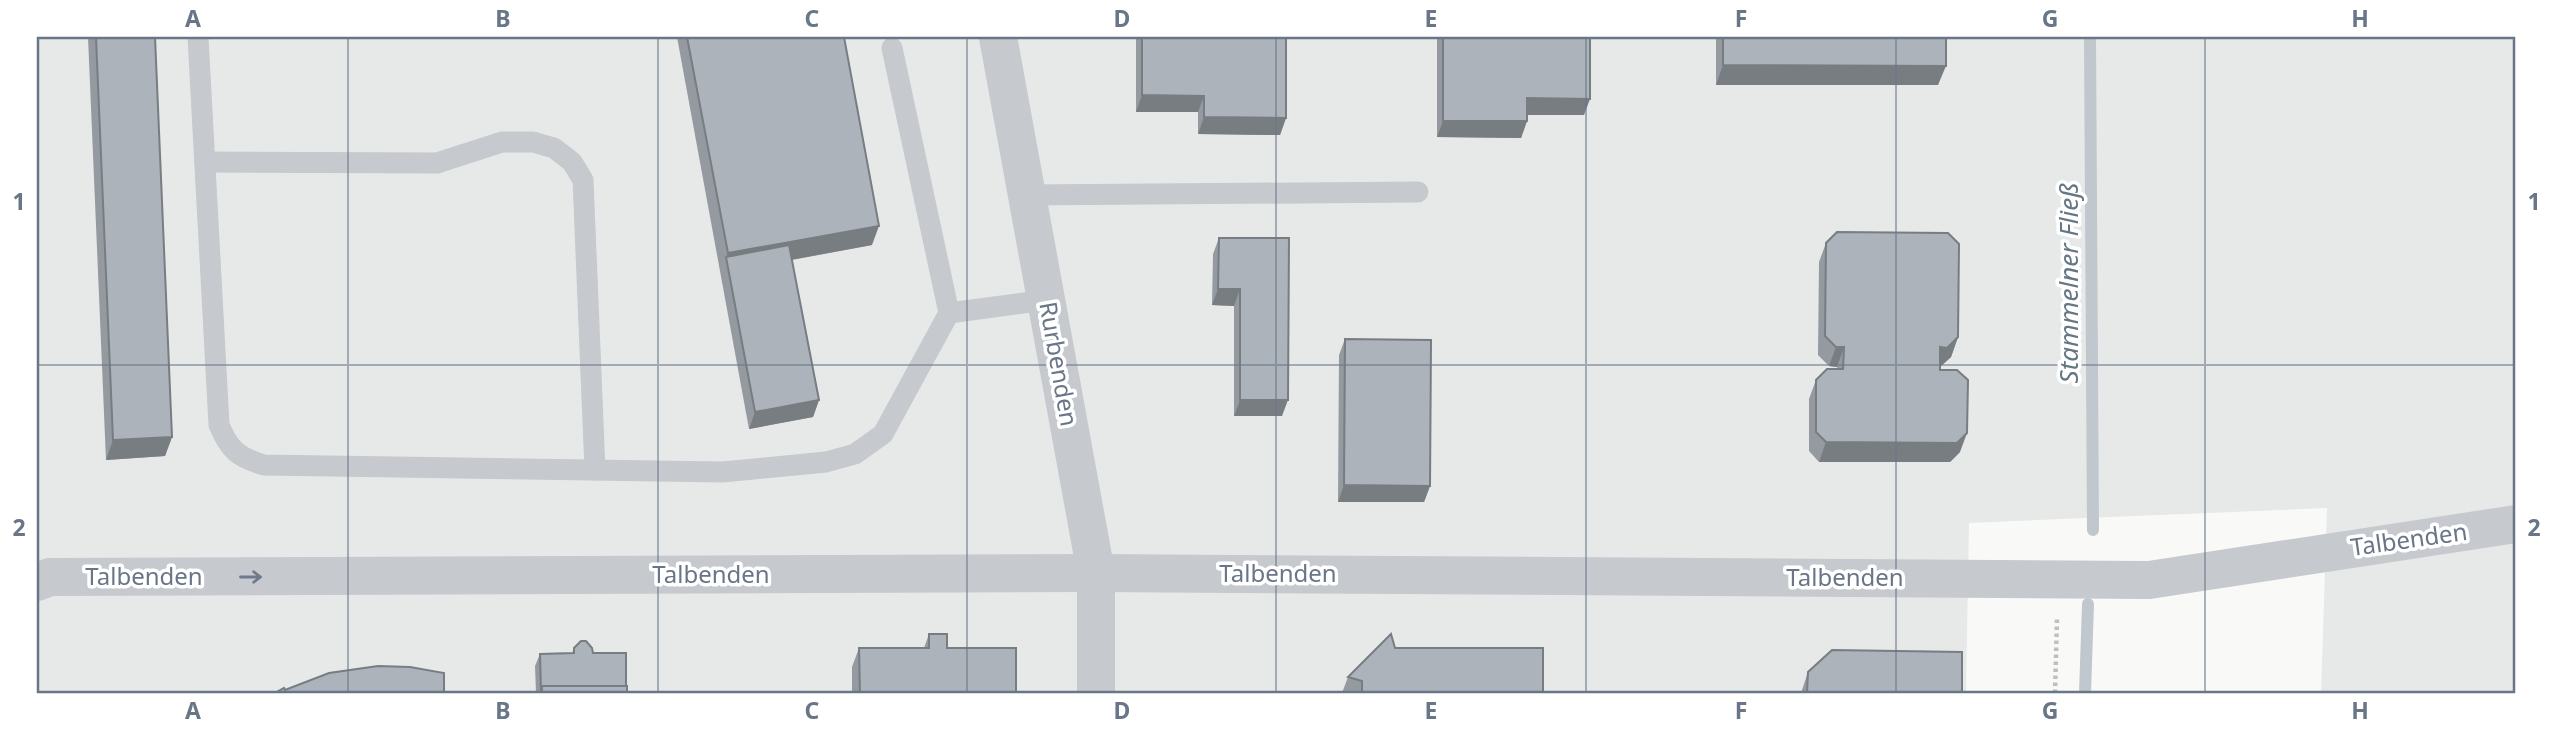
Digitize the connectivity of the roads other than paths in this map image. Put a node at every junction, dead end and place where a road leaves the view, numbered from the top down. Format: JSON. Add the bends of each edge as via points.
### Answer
{"nodes":[{"id":1,"x":198,"y":37,"type":"edge"},
{"id":2,"x":998,"y":37,"type":"edge"},
{"id":3,"x":892,"y":48,"type":"dead end"},
{"id":4,"x":205,"y":162,"type":"junction"},
{"id":5,"x":1418,"y":192,"type":"dead end"},
{"id":6,"x":1027,"y":195,"type":"junction"},
{"id":7,"x":1046,"y":300,"type":"junction"},
{"id":8,"x":948,"y":313,"type":"junction"},
{"id":9,"x":596,"y":470,"type":"junction"},
{"id":10,"x":2516,"y":524,"type":"edge"},
{"id":11,"x":1096,"y":573,"type":"junction"},
{"id":12,"x":37,"y":582,"type":"edge"},
{"id":13,"x":1096,"y":693,"type":"edge"}],
"edges":[{"from":1,"to":4,"type":"lane"},
{"from":2,"to":6,"type":"street","name":"Rurbenden"},
{"from":3,"to":8,"type":"lane"},
{"from":4,"to":9,"type":"lane","via":[[219,425],[227,445],[264,465]]},
{"from":4,"to":9,"type":"lane","via":[[437,163],[502,142],[533,142],[554,148],[572,162],[583,180]]},
{"from":5,"to":6,"type":"lane"},
{"from":6,"to":7,"type":"street","name":"Rurbenden"},
{"from":7,"to":8,"type":"lane"},
{"from":7,"to":11,"type":"street","name":"Rurbenden"},
{"from":8,"to":9,"type":"lane","via":[[883,435],[855,454],[826,462],[723,472]]},
{"from":10,"to":11,"type":"street","name":"Talbenden","via":[[2149,580]]},
{"from":12,"to":11,"type":"street","name":"Talbenden","one_way":true,"via":[[50,577]]},
{"from":11,"to":13,"type":"street","name":"Rurbenden"}]}
